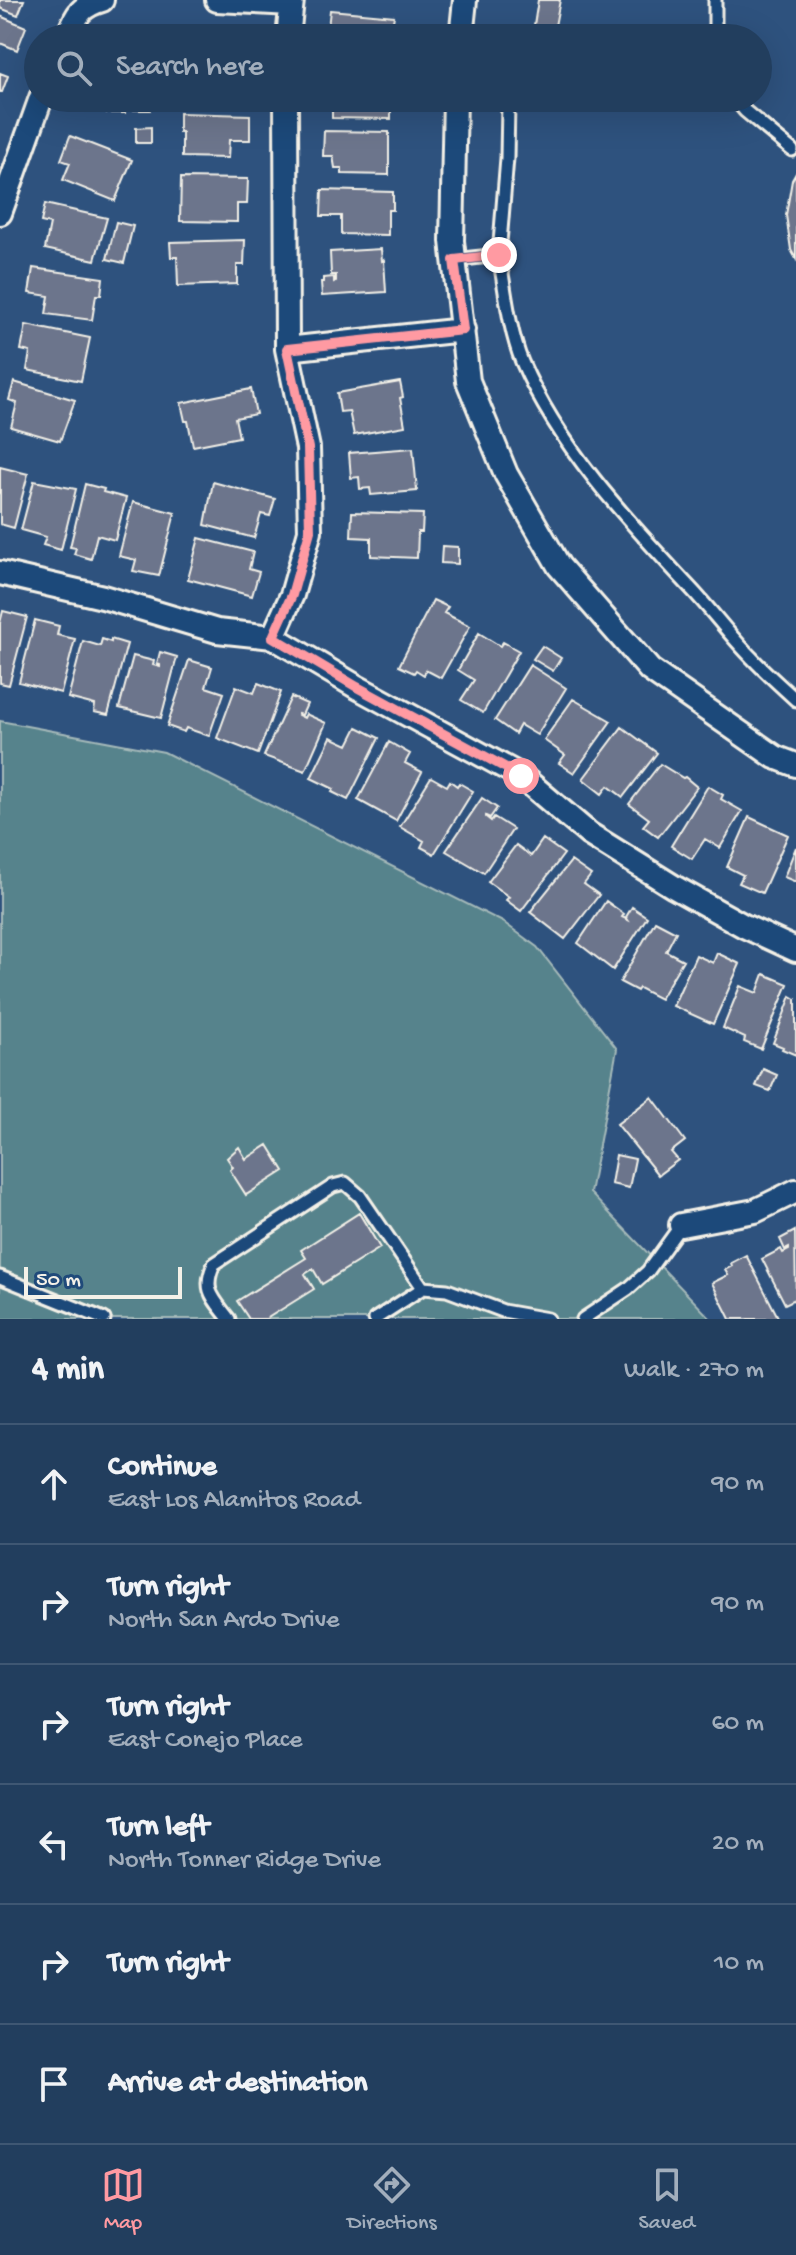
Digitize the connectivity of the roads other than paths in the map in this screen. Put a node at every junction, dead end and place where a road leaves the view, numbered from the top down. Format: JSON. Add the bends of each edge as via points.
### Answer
{"nodes":[{"id":1,"x":102,"y":0,"type":"edge"},
{"id":2,"x":217,"y":0,"type":"edge"},
{"id":3,"x":465,"y":0,"type":"edge"},
{"id":4,"x":715,"y":0,"type":"edge"},
{"id":5,"x":291,"y":2,"type":"edge"},
{"id":6,"x":73,"y":24,"type":"edge"},
{"id":7,"x":289,"y":24,"type":"edge"},
{"id":8,"x":462,"y":24,"type":"edge"},
{"id":9,"x":715,"y":24,"type":"edge"},
{"id":10,"x":36,"y":112,"type":"edge"},
{"id":11,"x":286,"y":112,"type":"edge"},
{"id":12,"x":455,"y":112,"type":"edge"},
{"id":13,"x":508,"y":112,"type":"edge"},
{"id":14,"x":746,"y":112,"type":"edge"},
{"id":15,"x":792,"y":150,"type":"dead end"},
{"id":16,"x":0,"y":213,"type":"edge"},
{"id":17,"x":499,"y":255,"type":"junction"},
{"id":18,"x":454,"y":260,"type":"junction"},
{"id":19,"x":463,"y":330,"type":"junction"},
{"id":20,"x":287,"y":349,"type":"junction"},
{"id":21,"x":0,"y":573,"type":"edge"},
{"id":22,"x":273,"y":637,"type":"junction"},
{"id":23,"x":796,"y":700,"type":"edge"},
{"id":24,"x":796,"y":765,"type":"edge"},
{"id":25,"x":796,"y":950,"type":"edge"},
{"id":26,"x":796,"y":1191,"type":"edge"},
{"id":27,"x":681,"y":1225,"type":"joint"},
{"id":28,"x":0,"y":1277,"type":"edge"},
{"id":29,"x":423,"y":1288,"type":"junction"},
{"id":30,"x":104,"y":1319,"type":"edge"},
{"id":31,"x":229,"y":1319,"type":"edge"},
{"id":32,"x":375,"y":1319,"type":"edge"},
{"id":33,"x":548,"y":1319,"type":"edge"},
{"id":34,"x":583,"y":1319,"type":"edge"}],
"edges":[{"from":1,"to":6,"type":"street","via":[[79,11]]},
{"from":2,"to":5,"type":"street"},
{"from":3,"to":8,"type":"street"},
{"from":4,"to":9,"type":"lane"},
{"from":5,"to":7,"type":"street"},
{"from":10,"to":16,"type":"street"},
{"from":11,"to":20,"type":"street"},
{"from":12,"to":18,"type":"street"},
{"from":13,"to":17,"type":"lane"},
{"from":14,"to":15,"type":"lane"},
{"from":17,"to":18,"type":"lane"},
{"from":17,"to":23,"type":"lane","via":[[521,360],[553,419],[644,538],[750,657]]},
{"from":18,"to":19,"type":"street"},
{"from":19,"to":20,"type":"street"},
{"from":19,"to":24,"type":"street","via":[[468,381],[506,474],[559,566],[650,670],[775,757]]},
{"from":20,"to":22,"type":"street","via":[[308,448],[310,531],[292,595]]},
{"from":21,"to":22,"type":"street","via":[[217,631]]},
{"from":22,"to":25,"type":"street","via":[[521,776],[589,834],[674,887]]},
{"from":26,"to":27,"type":"street","via":[[755,1211]]},
{"from":27,"to":34,"type":"lane","via":[[648,1271]]},
{"from":28,"to":30,"type":"lane"},
{"from":29,"to":31,"type":"lane","via":[[360,1196],[345,1183],[214,1264],[209,1290]]},
{"from":29,"to":32,"type":"lane"},
{"from":29,"to":33,"type":"lane"}]}
